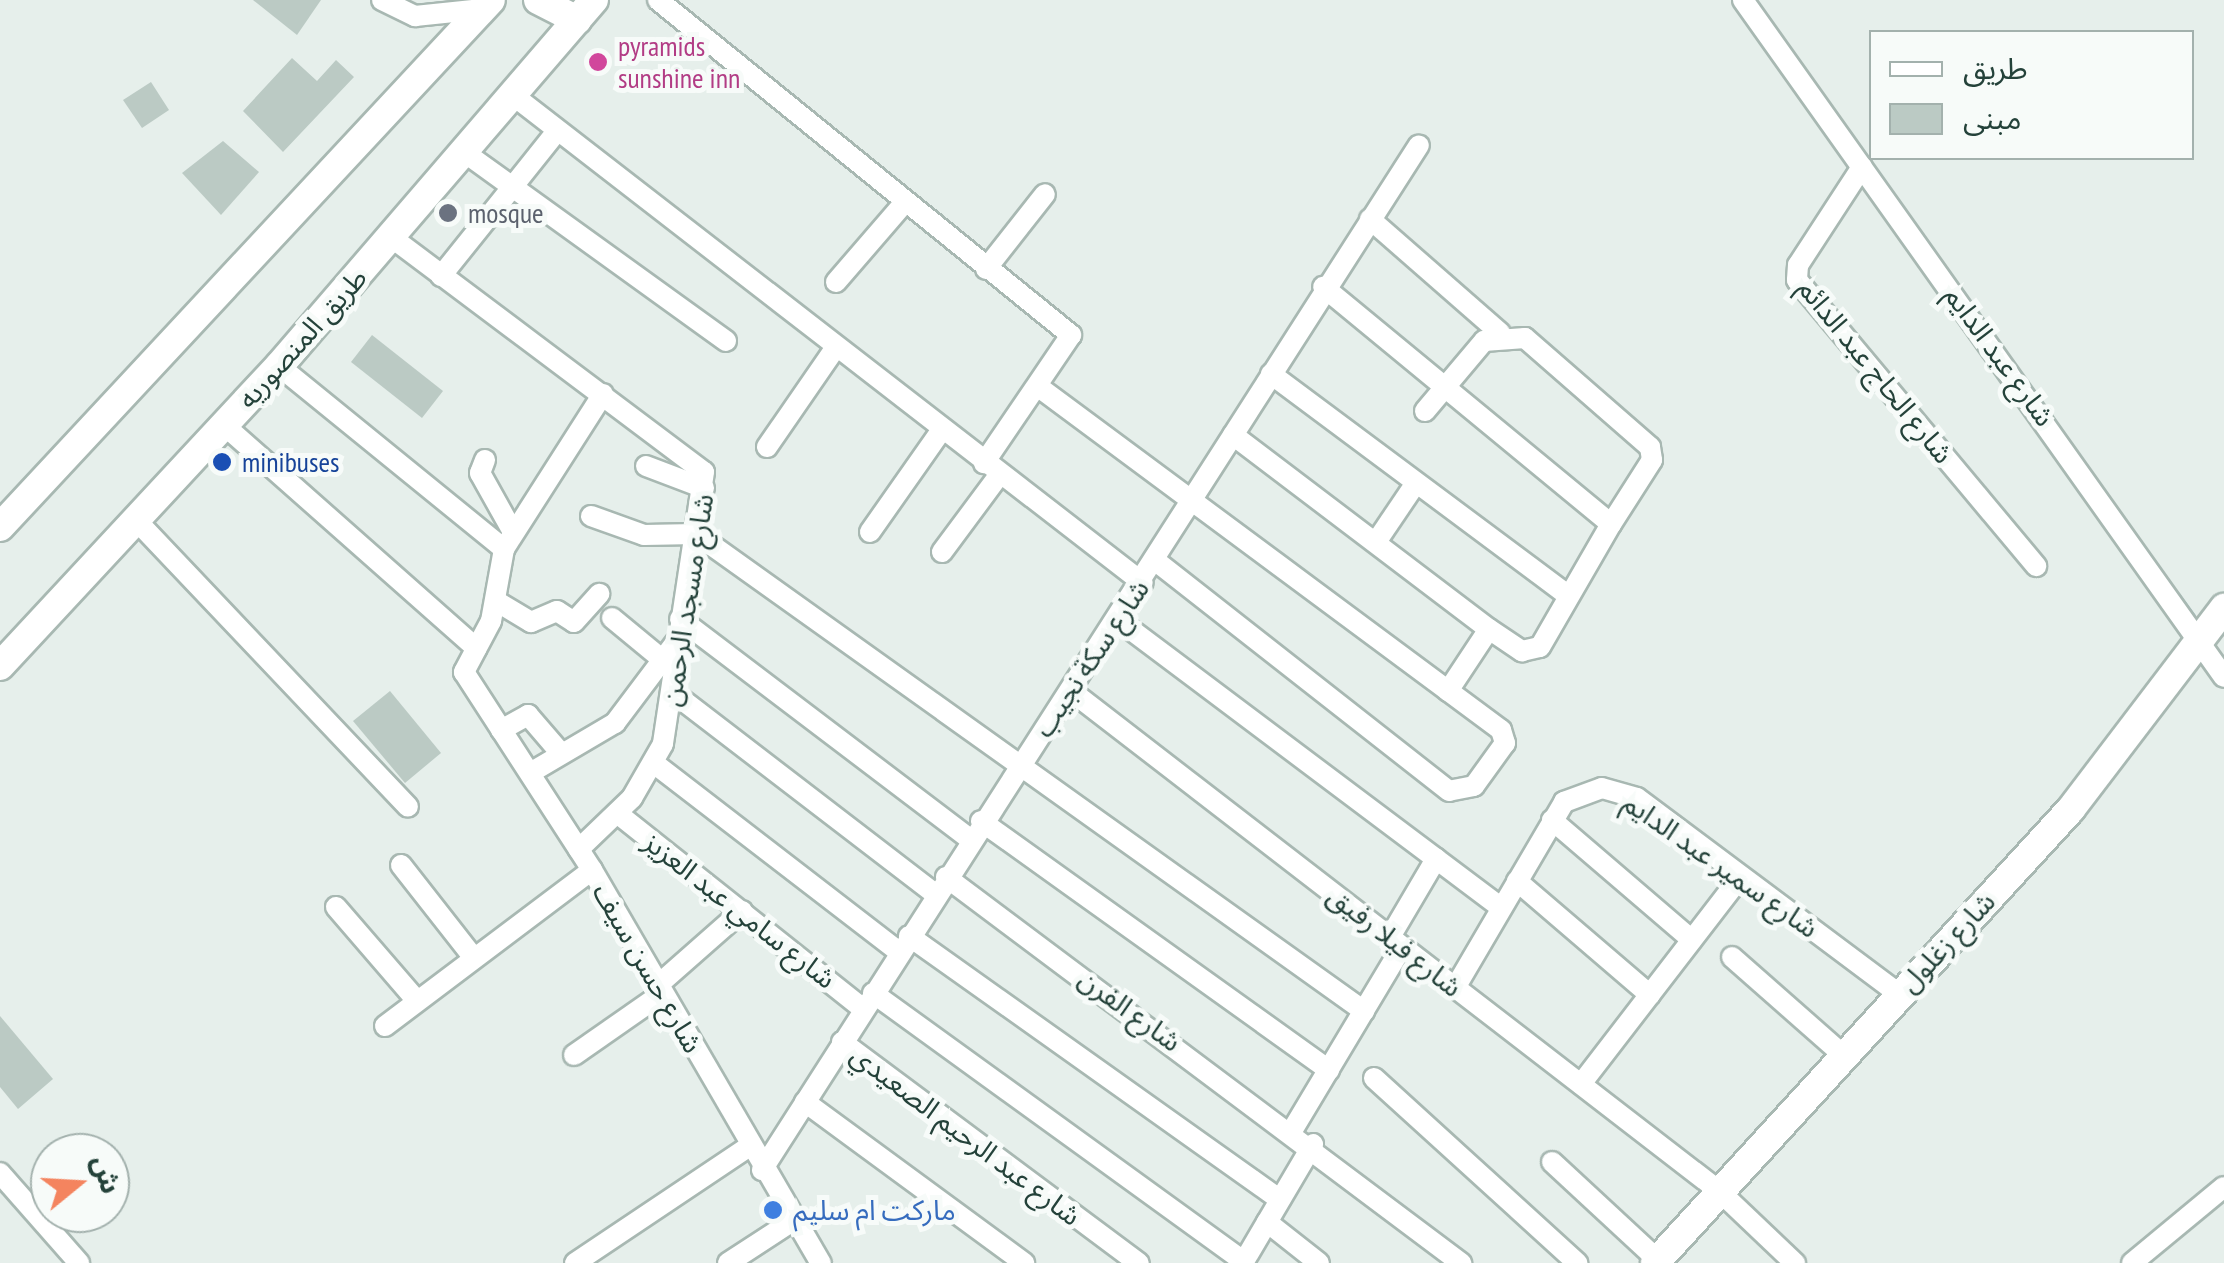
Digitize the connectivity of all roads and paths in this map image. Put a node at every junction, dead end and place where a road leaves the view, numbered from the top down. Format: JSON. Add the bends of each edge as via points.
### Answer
{"nodes":[{"id":1,"x":382,"y":0,"type":"edge"},
{"id":2,"x":538,"y":0,"type":"edge"},
{"id":3,"x":658,"y":0,"type":"edge"},
{"id":4,"x":1743,"y":0,"type":"edge"},
{"id":5,"x":1762,"y":0,"type":"edge"},
{"id":6,"x":487,"y":5,"type":"edge"},
{"id":7,"x":586,"y":10,"type":"edge"},
{"id":8,"x":1772,"y":37,"type":"junction"},
{"id":9,"x":514,"y":96,"type":"junction"},
{"id":10,"x":556,"y":131,"type":"junction"},
{"id":11,"x":1420,"y":145,"type":"dead end"},
{"id":12,"x":464,"y":152,"type":"junction"},
{"id":13,"x":1862,"y":167,"type":"junction"},
{"id":14,"x":512,"y":187,"type":"junction"},
{"id":15,"x":1045,"y":194,"type":"dead end"},
{"id":16,"x":906,"y":202,"type":"junction"},
{"id":17,"x":1370,"y":218,"type":"junction"},
{"id":18,"x":391,"y":236,"type":"junction"},
{"id":19,"x":986,"y":269,"type":"junction"},
{"id":20,"x":441,"y":276,"type":"junction"},
{"id":21,"x":836,"y":282,"type":"dead end"},
{"id":22,"x":1323,"y":287,"type":"junction"},
{"id":23,"x":1500,"y":333,"type":"junction"},
{"id":24,"x":726,"y":341,"type":"dead end"},
{"id":25,"x":834,"y":350,"type":"junction"},
{"id":26,"x":280,"y":366,"type":"junction"},
{"id":27,"x":1271,"y":374,"type":"junction"},
{"id":28,"x":1448,"y":382,"type":"junction"},
{"id":29,"x":1040,"y":388,"type":"junction"},
{"id":30,"x":603,"y":394,"type":"junction"},
{"id":31,"x":1425,"y":412,"type":"dead end"},
{"id":32,"x":224,"y":425,"type":"junction"},
{"id":33,"x":941,"y":430,"type":"junction"},
{"id":34,"x":1233,"y":435,"type":"junction"},
{"id":35,"x":766,"y":447,"type":"dead end"},
{"id":36,"x":486,"y":460,"type":"dead end"},
{"id":37,"x":646,"y":466,"type":"dead end"},
{"id":38,"x":992,"y":469,"type":"junction"},
{"id":39,"x":1416,"y":482,"type":"junction"},
{"id":40,"x":704,"y":488,"type":"junction"},
{"id":41,"x":1191,"y":503,"type":"junction"},
{"id":42,"x":591,"y":516,"type":"dead end"},
{"id":43,"x":136,"y":520,"type":"junction"},
{"id":44,"x":1611,"y":524,"type":"junction"},
{"id":45,"x":0,"y":526,"type":"edge"},
{"id":46,"x":870,"y":532,"type":"dead end"},
{"id":47,"x":696,"y":534,"type":"junction"},
{"id":48,"x":508,"y":540,"type":"junction"},
{"id":49,"x":1376,"y":542,"type":"junction"},
{"id":50,"x":942,"y":552,"type":"dead end"},
{"id":51,"x":1156,"y":560,"type":"junction"},
{"id":52,"x":2036,"y":566,"type":"dead end"},
{"id":53,"x":1143,"y":582,"type":"junction"},
{"id":54,"x":599,"y":594,"type":"dead end"},
{"id":55,"x":1568,"y":596,"type":"junction"},
{"id":56,"x":496,"y":601,"type":"junction"},
{"id":57,"x":2224,"y":608,"type":"edge"},
{"id":58,"x":612,"y":618,"type":"dead end"},
{"id":59,"x":1118,"y":620,"type":"junction"},
{"id":60,"x":1489,"y":629,"type":"junction"},
{"id":61,"x":679,"y":630,"type":"junction"},
{"id":62,"x":2204,"y":638,"type":"junction"},
{"id":63,"x":476,"y":648,"type":"junction"},
{"id":64,"x":662,"y":660,"type":"junction"},
{"id":65,"x":0,"y":666,"type":"edge"},
{"id":66,"x":2224,"y":677,"type":"edge"},
{"id":67,"x":1448,"y":690,"type":"junction"},
{"id":68,"x":1070,"y":691,"type":"junction"},
{"id":69,"x":672,"y":692,"type":"junction"},
{"id":70,"x":502,"y":730,"type":"junction"},
{"id":71,"x":560,"y":751,"type":"junction"},
{"id":72,"x":1021,"y":760,"type":"junction"},
{"id":73,"x":655,"y":764,"type":"junction"},
{"id":74,"x":530,"y":774,"type":"junction"},
{"id":75,"x":408,"y":807,"type":"dead end"},
{"id":76,"x":617,"y":812,"type":"junction"},
{"id":77,"x":1552,"y":820,"type":"junction"},
{"id":78,"x":976,"y":830,"type":"junction"},
{"id":79,"x":578,"y":849,"type":"junction"},
{"id":80,"x":1436,"y":859,"type":"junction"},
{"id":81,"x":401,"y":865,"type":"dead end"},
{"id":82,"x":592,"y":870,"type":"junction"},
{"id":83,"x":1741,"y":876,"type":"junction"},
{"id":84,"x":1517,"y":881,"type":"junction"},
{"id":85,"x":940,"y":885,"type":"junction"},
{"id":86,"x":1500,"y":906,"type":"junction"},
{"id":87,"x":336,"y":907,"type":"dead end"},
{"id":88,"x":742,"y":912,"type":"junction"},
{"id":89,"x":1692,"y":940,"type":"junction"},
{"id":90,"x":1396,"y":942,"type":"junction"},
{"id":91,"x":904,"y":944,"type":"junction"},
{"id":92,"x":1732,"y":957,"type":"dead end"},
{"id":93,"x":474,"y":958,"type":"junction"},
{"id":94,"x":1455,"y":988,"type":"junction"},
{"id":95,"x":661,"y":989,"type":"junction"},
{"id":96,"x":1899,"y":994,"type":"junction"},
{"id":97,"x":1650,"y":995,"type":"junction"},
{"id":98,"x":417,"y":1001,"type":"junction"},
{"id":99,"x":868,"y":1001,"type":"junction"},
{"id":100,"x":1364,"y":1011,"type":"junction"},
{"id":101,"x":385,"y":1026,"type":"dead end"},
{"id":102,"x":842,"y":1042,"type":"junction"},
{"id":103,"x":574,"y":1055,"type":"dead end"},
{"id":104,"x":1843,"y":1055,"type":"junction"},
{"id":105,"x":1329,"y":1070,"type":"junction"},
{"id":106,"x":1374,"y":1078,"type":"dead end"},
{"id":107,"x":1580,"y":1084,"type":"junction"},
{"id":108,"x":805,"y":1102,"type":"junction"},
{"id":109,"x":1294,"y":1129,"type":"junction"},
{"id":110,"x":1313,"y":1144,"type":"junction"},
{"id":111,"x":748,"y":1147,"type":"junction"},
{"id":112,"x":1552,"y":1162,"type":"dead end"},
{"id":113,"x":762,"y":1170,"type":"junction"},
{"id":114,"x":0,"y":1173,"type":"edge"},
{"id":115,"x":2224,"y":1187,"type":"edge"},
{"id":116,"x":1718,"y":1191,"type":"junction"},
{"id":117,"x":1280,"y":1200,"type":"junction"},
{"id":118,"x":794,"y":1220,"type":"junction"},
{"id":119,"x":1267,"y":1222,"type":"junction"},
{"id":120,"x":1666,"y":1258,"type":"edge"},
{"id":121,"x":1243,"y":1262,"type":"edge"},
{"id":122,"x":79,"y":1263,"type":"edge"},
{"id":123,"x":575,"y":1263,"type":"edge"},
{"id":124,"x":728,"y":1263,"type":"edge"},
{"id":125,"x":821,"y":1263,"type":"edge"},
{"id":126,"x":1024,"y":1263,"type":"edge"},
{"id":127,"x":1139,"y":1263,"type":"edge"},
{"id":128,"x":1319,"y":1263,"type":"edge"},
{"id":129,"x":1461,"y":1263,"type":"edge"},
{"id":130,"x":1577,"y":1263,"type":"edge"},
{"id":131,"x":1795,"y":1263,"type":"edge"},
{"id":132,"x":2132,"y":1263,"type":"edge"}],
"edges":[{"from":1,"to":6,"type":"street","via":[[415,16]]},
{"from":2,"to":7,"type":"main road"},
{"from":3,"to":16,"type":"street"},
{"from":4,"to":8,"type":"street","name":"شارع عبد الدايم"},
{"from":5,"to":8,"type":"street","name":"شارع عبد الدايم"},
{"from":6,"to":45,"type":"main road"},
{"from":7,"to":9,"type":"main road","name":"طريق المنصوريه"},
{"from":8,"to":13,"type":"street","name":"شارع عبد الدايم"},
{"from":9,"to":10,"type":"street"},
{"from":9,"to":12,"type":"main road","name":"طريق المنصوريه"},
{"from":10,"to":14,"type":"street"},
{"from":10,"to":25,"type":"street"},
{"from":11,"to":17,"type":"street","name":"شارع سكة نجيب"},
{"from":12,"to":14,"type":"street"},
{"from":12,"to":18,"type":"main road","name":"طريق المنصوريه"},
{"from":13,"to":52,"type":"street","name":"شارع الحاج عبد الدائم","via":[[1798,266],[1797,280]]},
{"from":13,"to":62,"type":"street","name":"شارع عبد الدايم"},
{"from":14,"to":20,"type":"street"},
{"from":14,"to":24,"type":"street"},
{"from":15,"to":19,"type":"street"},
{"from":16,"to":19,"type":"street"},
{"from":16,"to":21,"type":"street"},
{"from":17,"to":22,"type":"street","name":"شارع سكة نجيب"},
{"from":17,"to":23,"type":"street"},
{"from":18,"to":20,"type":"street","name":"شارع مسجد الرحمن"},
{"from":18,"to":26,"type":"main road","name":"طريق المنصوريه"},
{"from":19,"to":29,"type":"street","via":[[1071,335]]},
{"from":20,"to":30,"type":"street","name":"شارع مسجد الرحمن"},
{"from":22,"to":27,"type":"street","name":"شارع سكة نجيب"},
{"from":22,"to":28,"type":"street"},
{"from":23,"to":28,"type":"street"},
{"from":23,"to":44,"type":"street","via":[[1525,338],[1650,447],[1652,460]]},
{"from":25,"to":33,"type":"street"},
{"from":25,"to":35,"type":"street"},
{"from":26,"to":32,"type":"main road","name":"طريق المنصوريه"},
{"from":26,"to":48,"type":"street"},
{"from":27,"to":34,"type":"street","name":"شارع سكة نجيب"},
{"from":27,"to":39,"type":"street"},
{"from":28,"to":31,"type":"street"},
{"from":28,"to":44,"type":"street"},
{"from":29,"to":38,"type":"street"},
{"from":29,"to":41,"type":"street"},
{"from":30,"to":40,"type":"street","name":"شارع مسجد الرحمن","via":[[698,465]]},
{"from":30,"to":48,"type":"street"},
{"from":32,"to":43,"type":"main road","name":"طريق المنصوريه"},
{"from":32,"to":63,"type":"street"},
{"from":33,"to":38,"type":"street"},
{"from":33,"to":46,"type":"street"},
{"from":34,"to":41,"type":"street","name":"شارع سكة نجيب"},
{"from":34,"to":49,"type":"street"},
{"from":36,"to":48,"type":"street","via":[[480,473]]},
{"from":37,"to":40,"type":"street"},
{"from":38,"to":50,"type":"street"},
{"from":38,"to":53,"type":"street"},
{"from":39,"to":49,"type":"street"},
{"from":39,"to":55,"type":"street"},
{"from":40,"to":47,"type":"street","name":"شارع مسجد الرحمن"},
{"from":41,"to":51,"type":"street","name":"شارع سكة نجيب"},
{"from":41,"to":67,"type":"street"},
{"from":42,"to":47,"type":"street","via":[[644,535]]},
{"from":43,"to":65,"type":"main road","name":"طريق المنصوريه"},
{"from":43,"to":75,"type":"street"},
{"from":44,"to":55,"type":"street"},
{"from":47,"to":61,"type":"street","name":"شارع مسجد الرحمن"},
{"from":47,"to":72,"type":"street"},
{"from":48,"to":56,"type":"street"},
{"from":49,"to":60,"type":"street"},
{"from":51,"to":53,"type":"street","name":"شارع سكة نجيب"},
{"from":51,"to":67,"type":"street","via":[[1458,793],[1474,786],[1504,737]]},
{"from":53,"to":59,"type":"street","name":"شارع سكة نجيب"},
{"from":54,"to":56,"type":"street","via":[[574,622],[557,611],[531,622]]},
{"from":55,"to":60,"type":"street","via":[[1536,650]]},
{"from":56,"to":63,"type":"street"},
{"from":57,"to":62,"type":"main road","name":"شارع زغلول"},
{"from":58,"to":64,"type":"street"},
{"from":59,"to":68,"type":"street","name":"شارع سكة نجيب"},
{"from":59,"to":80,"type":"street"},
{"from":60,"to":67,"type":"street"},
{"from":61,"to":64,"type":"street"},
{"from":61,"to":69,"type":"street","name":"شارع مسجد الرحمن"},
{"from":61,"to":78,"type":"street"},
{"from":62,"to":66,"type":"street","name":"شارع عبد الدايم"},
{"from":62,"to":96,"type":"main road","name":"شارع زغلول","via":[[2071,809]]},
{"from":63,"to":70,"type":"street","name":"شارع حسن سيف","via":[[466,678]]},
{"from":64,"to":71,"type":"street","via":[[615,722]]},
{"from":68,"to":72,"type":"street","name":"شارع سكة نجيب"},
{"from":68,"to":90,"type":"street","name":"شارع فيلا رفيق"},
{"from":69,"to":73,"type":"street","name":"شارع مسجد الرحمن"},
{"from":69,"to":85,"type":"street","name":"شارع الفرن"},
{"from":70,"to":71,"type":"street","via":[[528,715]]},
{"from":70,"to":74,"type":"street","name":"شارع حسن سيف"},
{"from":71,"to":74,"type":"street"},
{"from":72,"to":78,"type":"street","name":"شارع سكة نجيب"},
{"from":72,"to":100,"type":"street"},
{"from":73,"to":76,"type":"street","name":"شارع مسجد الرحمن"},
{"from":73,"to":91,"type":"street"},
{"from":74,"to":79,"type":"street","name":"شارع حسن سيف"},
{"from":76,"to":79,"type":"street","name":"شارع مسجد الرحمن"},
{"from":76,"to":88,"type":"street","name":"شارع سامي عبد العزيز"},
{"from":77,"to":83,"type":"street","name":"شارع سمير عبد الدايم","via":[[1583,792],[1620,791]]},
{"from":77,"to":84,"type":"street","name":"شارع سمير عبد الدايم"},
{"from":77,"to":89,"type":"street"},
{"from":78,"to":85,"type":"street","name":"شارع سكة نجيب"},
{"from":78,"to":105,"type":"street"},
{"from":79,"to":82,"type":"street","name":"شارع حسن سيف"},
{"from":80,"to":86,"type":"street"},
{"from":80,"to":90,"type":"street"},
{"from":81,"to":93,"type":"street"},
{"from":82,"to":93,"type":"street"},
{"from":82,"to":95,"type":"street","name":"شارع حسن سيف"},
{"from":83,"to":89,"type":"street"},
{"from":83,"to":96,"type":"street","name":"شارع سمير عبد الدايم"},
{"from":84,"to":86,"type":"street","name":"شارع سمير عبد الدايم"},
{"from":84,"to":97,"type":"street"},
{"from":85,"to":91,"type":"street","name":"شارع سكة نجيب"},
{"from":85,"to":109,"type":"street","name":"شارع الفرن"},
{"from":86,"to":94,"type":"street","name":"شارع سمير عبد الدايم"},
{"from":87,"to":98,"type":"street"},
{"from":88,"to":95,"type":"street"},
{"from":88,"to":99,"type":"street","name":"شارع سامي عبد العزيز"},
{"from":89,"to":97,"type":"street"},
{"from":90,"to":94,"type":"street","name":"شارع فيلا رفيق"},
{"from":90,"to":100,"type":"street"},
{"from":91,"to":99,"type":"street","name":"شارع سكة نجيب"},
{"from":91,"to":117,"type":"street"},
{"from":92,"to":104,"type":"street"},
{"from":93,"to":98,"type":"street"},
{"from":94,"to":107,"type":"street","name":"شارع فيلا رفيق"},
{"from":95,"to":103,"type":"street"},
{"from":95,"to":111,"type":"street","name":"شارع حسن سيف"},
{"from":96,"to":104,"type":"main road","name":"شارع زغلول"},
{"from":97,"to":107,"type":"street"},
{"from":98,"to":101,"type":"street"},
{"from":99,"to":102,"type":"street","name":"شارع سكة نجيب"},
{"from":99,"to":121,"type":"street","name":"شارع سامي عبد العزيز"},
{"from":100,"to":105,"type":"street"},
{"from":102,"to":108,"type":"street","name":"شارع سكة نجيب"},
{"from":102,"to":127,"type":"street","name":"شارع عبد الرحيم الصعيدي"},
{"from":104,"to":116,"type":"main road","name":"شارع زغلول"},
{"from":105,"to":109,"type":"street"},
{"from":106,"to":130,"type":"street"},
{"from":107,"to":116,"type":"street","name":"شارع فيلا رفيق"},
{"from":108,"to":113,"type":"street","name":"شارع سكة نجيب"},
{"from":108,"to":126,"type":"street"},
{"from":109,"to":110,"type":"street","name":"شارع الفرن"},
{"from":110,"to":117,"type":"street"},
{"from":110,"to":129,"type":"street","name":"شارع الفرن"},
{"from":111,"to":113,"type":"street","name":"شارع حسن سيف"},
{"from":111,"to":123,"type":"street"},
{"from":112,"to":120,"type":"street"},
{"from":113,"to":118,"type":"street","name":"شارع حسن سيف"},
{"from":114,"to":122,"type":"street"},
{"from":115,"to":132,"type":"street"},
{"from":116,"to":120,"type":"main road","name":"شارع زغلول"},
{"from":116,"to":131,"type":"street","name":"شارع فيلا رفيق"},
{"from":117,"to":119,"type":"street"},
{"from":118,"to":124,"type":"street"},
{"from":118,"to":125,"type":"street","name":"شارع حسن سيف"},
{"from":119,"to":121,"type":"street"},
{"from":119,"to":128,"type":"street"}]}
